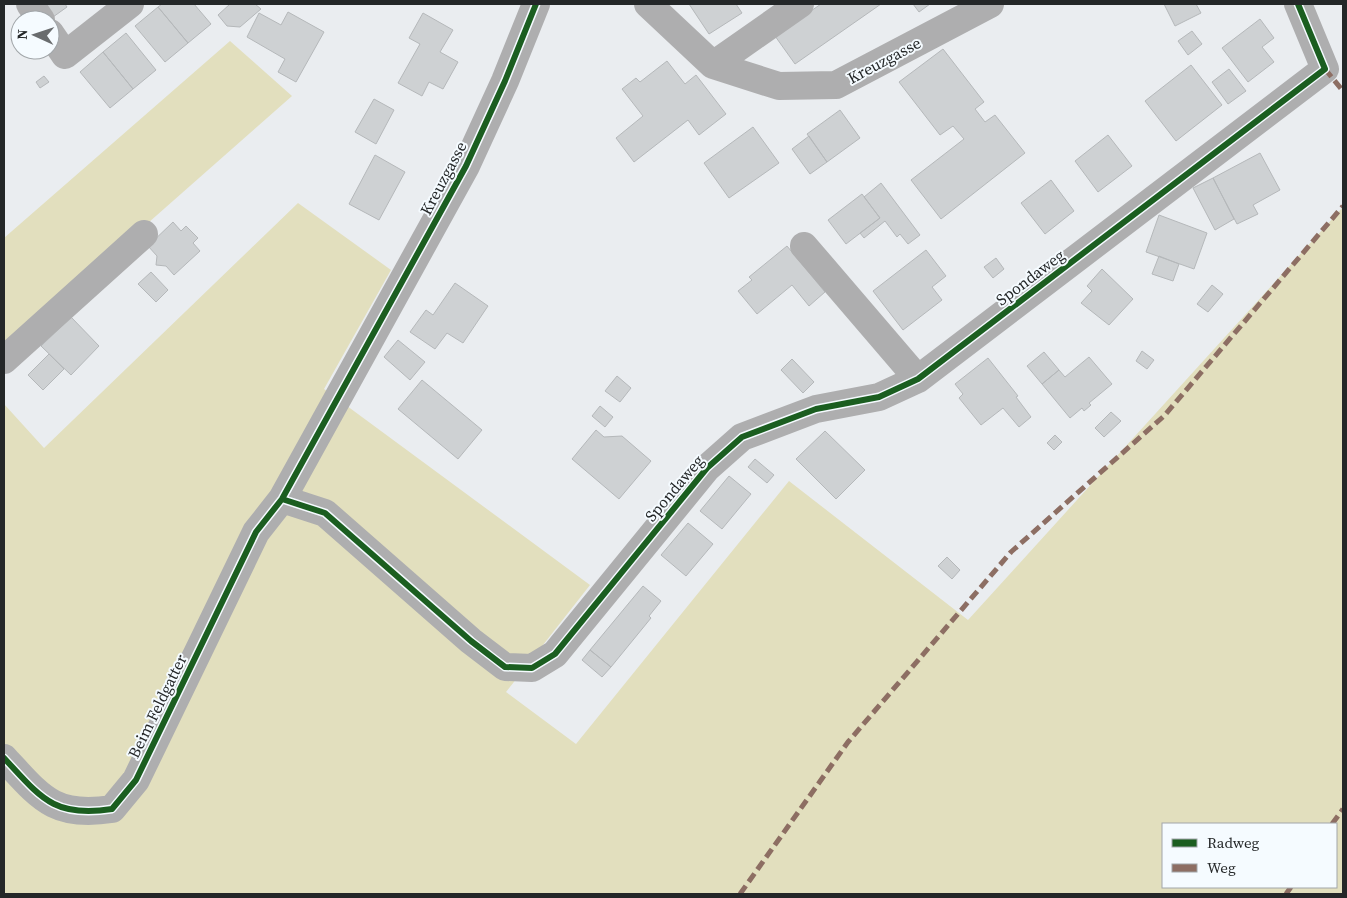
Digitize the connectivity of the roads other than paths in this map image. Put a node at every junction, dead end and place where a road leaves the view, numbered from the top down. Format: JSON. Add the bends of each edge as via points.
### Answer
{"nodes":[{"id":1,"x":130,"y":4,"type":"edge"},
{"id":2,"x":536,"y":4,"type":"edge"},
{"id":3,"x":648,"y":4,"type":"edge"},
{"id":4,"x":800,"y":4,"type":"edge"},
{"id":5,"x":990,"y":4,"type":"edge"},
{"id":6,"x":1298,"y":4,"type":"edge"},
{"id":7,"x":60,"y":49,"type":"edge"},
{"id":8,"x":713,"y":65,"type":"junction"},
{"id":9,"x":144,"y":234,"type":"dead end"},
{"id":10,"x":804,"y":246,"type":"dead end"},
{"id":11,"x":4,"y":360,"type":"edge"},
{"id":12,"x":918,"y":380,"type":"junction"},
{"id":13,"x":282,"y":498,"type":"junction"},
{"id":14,"x":4,"y":758,"type":"edge"}],
"edges":[{"from":1,"to":7,"type":"street","via":[[64,55]]},
{"from":2,"to":13,"type":"street","name":"Kreuzgasse","via":[[466,166]]},
{"from":3,"to":8,"type":"street","name":"Kreuzgasse"},
{"from":4,"to":8,"type":"street"},
{"from":5,"to":8,"type":"street","name":"Kreuzgasse","via":[[836,85],[779,86]]},
{"from":6,"to":12,"type":"street","name":"Spondaweg","via":[[1325,69]]},
{"from":9,"to":11,"type":"street"},
{"from":10,"to":12,"type":"street"},
{"from":12,"to":13,"type":"street","name":"Spondaweg","via":[[880,397],[816,409],[742,437],[707,468],[555,654],[532,668],[505,667],[325,513]]},
{"from":13,"to":14,"type":"street","name":"Beim Feldgatter","via":[[256,532],[136,780],[112,809],[86,813],[56,806],[29,785]]}]}
